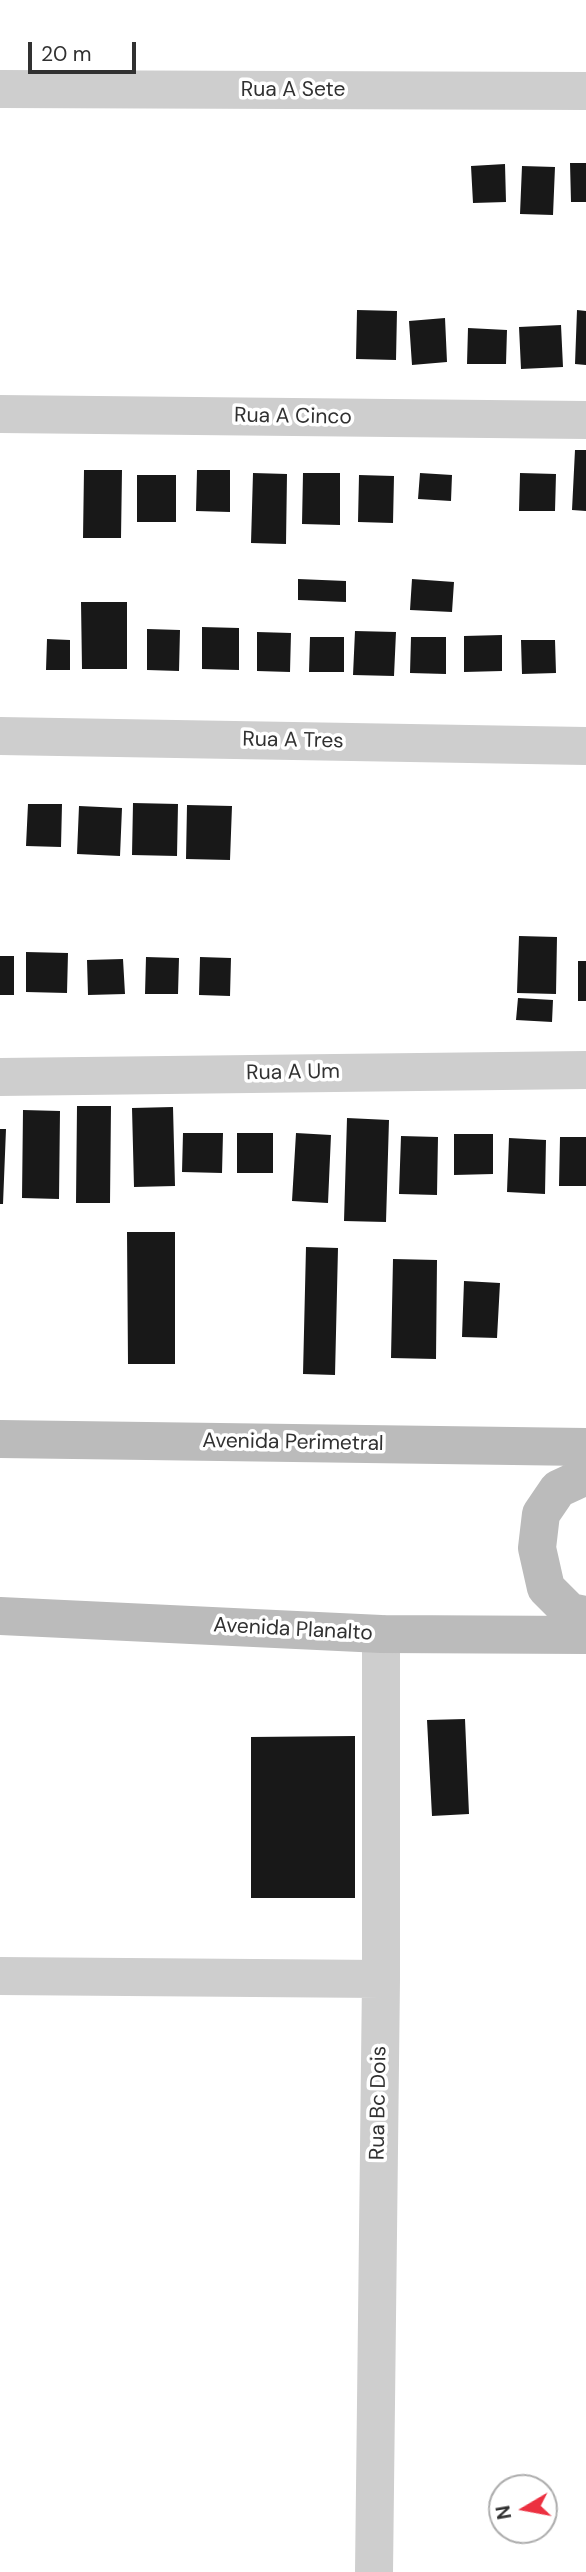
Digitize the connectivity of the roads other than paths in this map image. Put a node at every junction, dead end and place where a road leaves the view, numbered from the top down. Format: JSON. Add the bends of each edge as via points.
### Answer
{"nodes":[{"id":1,"x":0,"y":89,"type":"edge"},
{"id":2,"x":586,"y":91,"type":"edge"},
{"id":3,"x":0,"y":414,"type":"edge"},
{"id":4,"x":586,"y":420,"type":"edge"},
{"id":5,"x":0,"y":736,"type":"edge"},
{"id":6,"x":586,"y":746,"type":"edge"},
{"id":7,"x":586,"y":1070,"type":"edge"},
{"id":8,"x":0,"y":1077,"type":"edge"},
{"id":9,"x":0,"y":1440,"type":"edge"},
{"id":10,"x":586,"y":1447,"type":"edge"},
{"id":11,"x":586,"y":1476,"type":"edge"},
{"id":12,"x":586,"y":1615,"type":"edge"},
{"id":13,"x":0,"y":1616,"type":"edge"},
{"id":14,"x":381,"y":1634,"type":"junction"},
{"id":15,"x":586,"y":1635,"type":"edge"},
{"id":16,"x":0,"y":1976,"type":"edge"},
{"id":17,"x":381,"y":1979,"type":"junction"},
{"id":18,"x":374,"y":2572,"type":"edge"}],
"edges":[{"from":1,"to":2,"type":"street","name":"Rua A Sete"},
{"from":3,"to":4,"type":"street","name":"Rua A Cinco"},
{"from":5,"to":6,"type":"street","name":"Rua A Tres"},
{"from":7,"to":8,"type":"street","name":"Rua A Um"},
{"from":9,"to":10,"type":"main road","name":"Avenida Perimetral"},
{"from":11,"to":12,"type":"main road","via":[[558,1489],[541,1514],[537,1548],[546,1588],[570,1612]]},
{"from":13,"to":14,"type":"main road","name":"Avenida Planalto"},
{"from":14,"to":15,"type":"main road","name":"Avenida Planalto"},
{"from":14,"to":17,"type":"street","name":"Rua Bc Dois"},
{"from":16,"to":17,"type":"street"},
{"from":17,"to":18,"type":"street","name":"Rua Bc Dois"}]}
